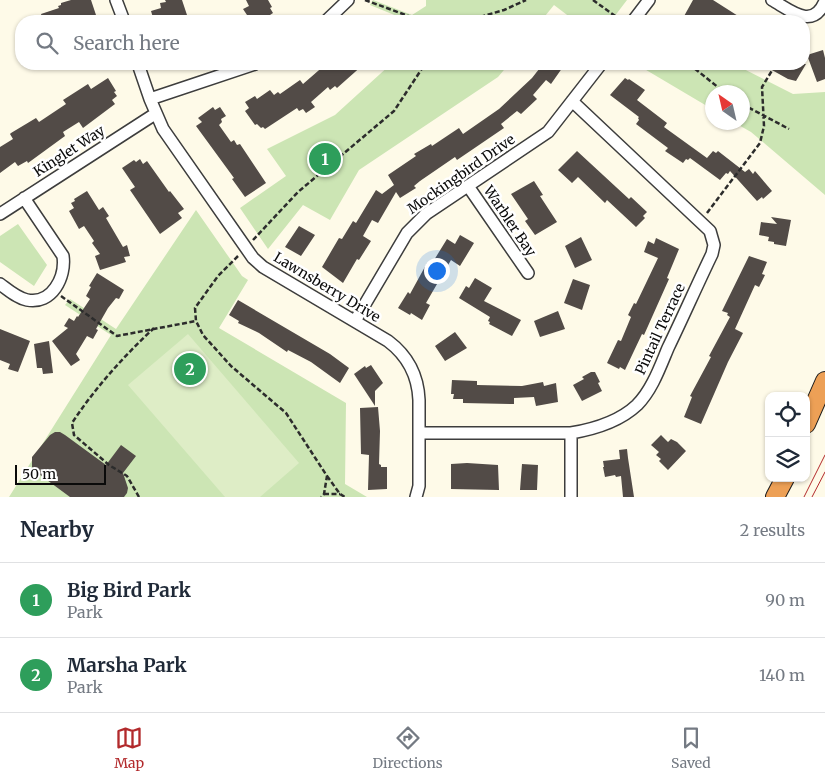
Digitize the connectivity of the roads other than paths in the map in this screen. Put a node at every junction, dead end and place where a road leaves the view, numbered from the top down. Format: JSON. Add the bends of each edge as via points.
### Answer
{"nodes":[{"id":1,"x":116,"y":0,"type":"edge"},
{"id":2,"x":348,"y":0,"type":"edge"},
{"id":3,"x":649,"y":0,"type":"edge"},
{"id":4,"x":772,"y":0,"type":"edge"},
{"id":5,"x":825,"y":1,"type":"edge"},
{"id":6,"x":122,"y":15,"type":"edge"},
{"id":7,"x":332,"y":15,"type":"edge"},
{"id":8,"x":638,"y":15,"type":"edge"},
{"id":9,"x":798,"y":15,"type":"edge"},
{"id":10,"x":810,"y":17,"type":"edge"},
{"id":11,"x":140,"y":70,"type":"edge"},
{"id":12,"x":238,"y":70,"type":"edge"},
{"id":13,"x":596,"y":70,"type":"edge"},
{"id":14,"x":150,"y":100,"type":"junction"},
{"id":15,"x":572,"y":101,"type":"junction"},
{"id":16,"x":155,"y":114,"type":"junction"},
{"id":17,"x":468,"y":186,"type":"junction"},
{"id":18,"x":24,"y":198,"type":"junction"},
{"id":19,"x":0,"y":214,"type":"edge"},
{"id":20,"x":528,"y":273,"type":"dead end"},
{"id":21,"x":0,"y":284,"type":"edge"},
{"id":22,"x":355,"y":321,"type":"junction"},
{"id":23,"x":825,"y":381,"type":"edge"},
{"id":24,"x":825,"y":399,"type":"edge"},
{"id":25,"x":810,"y":415,"type":"edge"},
{"id":26,"x":810,"y":428,"type":"edge"},
{"id":27,"x":420,"y":433,"type":"junction"},
{"id":28,"x":571,"y":433,"type":"junction"},
{"id":29,"x":781,"y":482,"type":"edge"},
{"id":30,"x":416,"y":497,"type":"edge"},
{"id":31,"x":571,"y":497,"type":"edge"},
{"id":32,"x":774,"y":497,"type":"edge"}],
"edges":[{"from":1,"to":6,"type":"street"},
{"from":2,"to":7,"type":"street"},
{"from":3,"to":8,"type":"street"},
{"from":4,"to":9,"type":"street"},
{"from":5,"to":10,"type":"street","via":[[822,8]]},
{"from":11,"to":14,"type":"street","name":"Lawnsberry Drive"},
{"from":12,"to":14,"type":"street"},
{"from":13,"to":15,"type":"street","name":"Mockingbird Drive"},
{"from":14,"to":16,"type":"street","name":"Lawnsberry Drive"},
{"from":15,"to":17,"type":"street","name":"Mockingbird Drive","via":[[548,132]]},
{"from":15,"to":28,"type":"street","name":"Pintail Terrace","via":[[710,231],[714,245],[638,404],[615,421]]},
{"from":16,"to":18,"type":"street","name":"Kinglet Way"},
{"from":16,"to":22,"type":"street","name":"Lawnsberry Drive","via":[[253,258]]},
{"from":17,"to":20,"type":"street","name":"Warbler Bay"},
{"from":17,"to":22,"type":"street","name":"Mockingbird Drive","via":[[415,223]]},
{"from":18,"to":19,"type":"street","name":"Kinglet Way"},
{"from":18,"to":21,"type":"street","via":[[63,256],[62,277],[54,291],[44,298],[28,300]]},
{"from":22,"to":27,"type":"street","name":"Lawnsberry Drive","via":[[397,348],[411,366],[418,388]]},
{"from":23,"to":25,"type":"highway"},
{"from":24,"to":26,"type":"highway"},
{"from":27,"to":28,"type":"street","name":"Pintail Terrace"},
{"from":27,"to":30,"type":"street","name":"Lawnsberry Drive"},
{"from":28,"to":31,"type":"street"},
{"from":29,"to":32,"type":"highway"}]}
